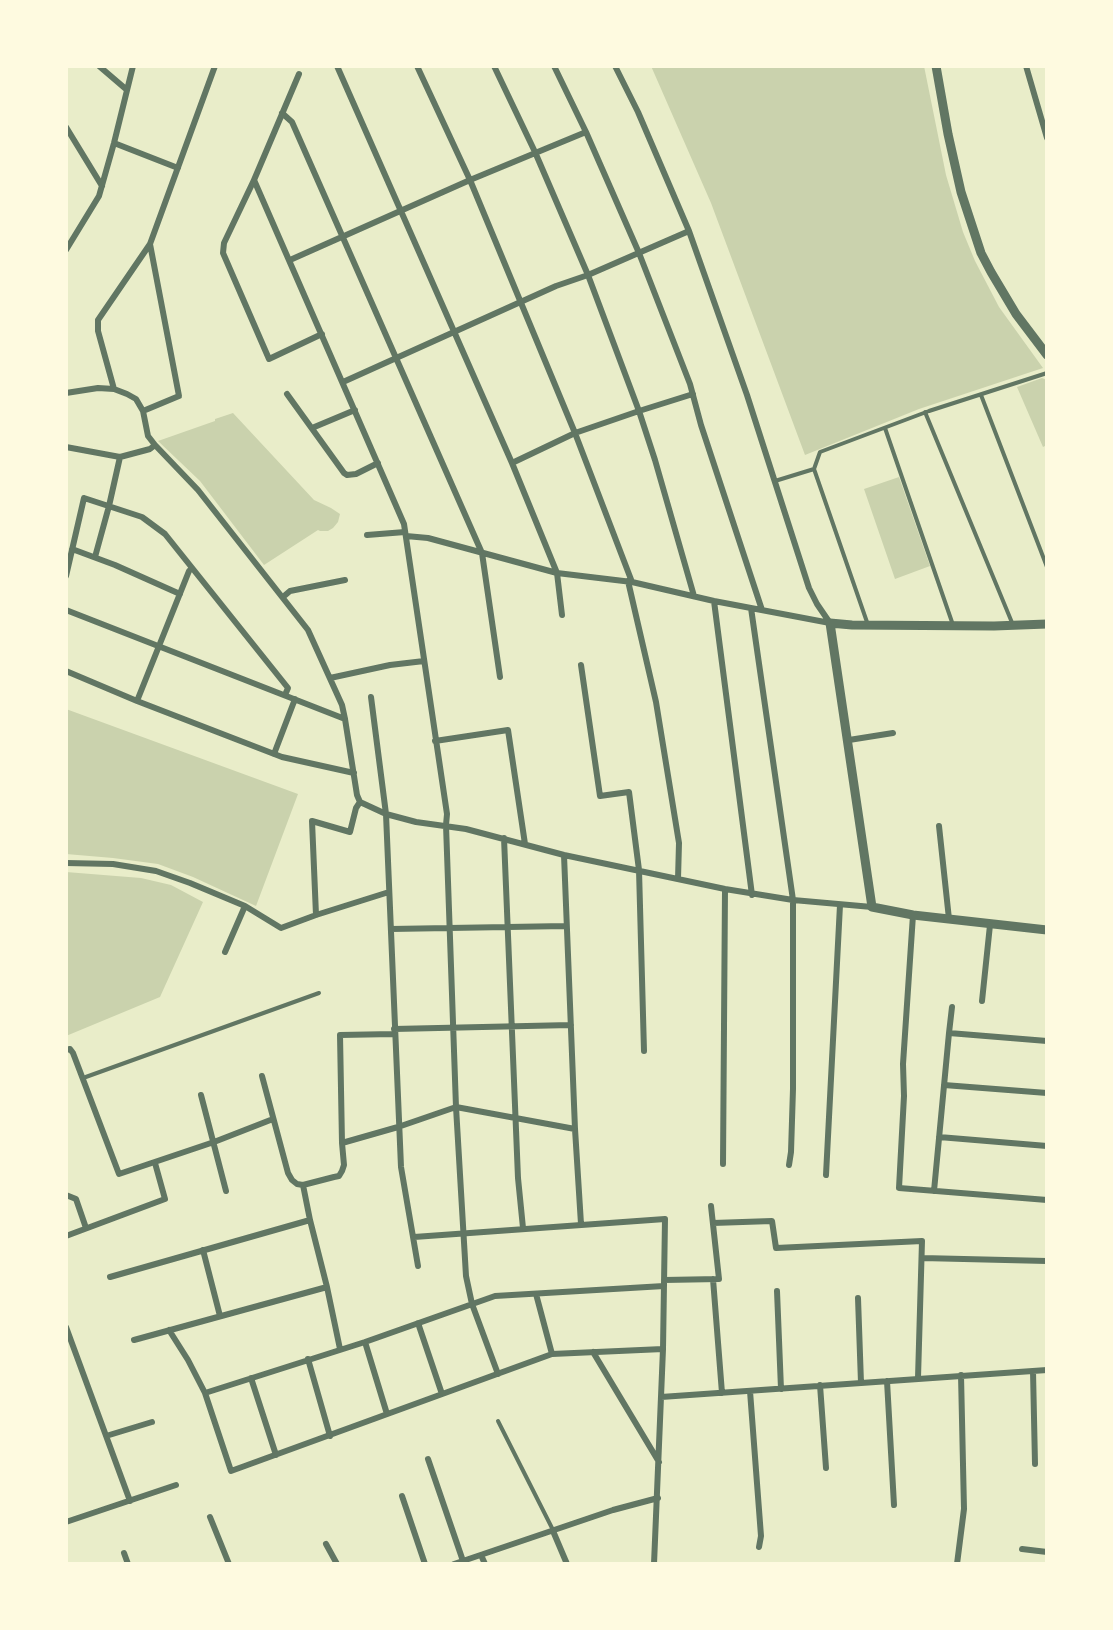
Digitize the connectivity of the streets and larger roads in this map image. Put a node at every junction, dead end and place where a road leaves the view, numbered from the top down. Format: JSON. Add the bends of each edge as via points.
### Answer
{"nodes":[{"id":1,"x":99,"y":66,"type":"edge"},
{"id":2,"x":134,"y":66,"type":"edge"},
{"id":3,"x":215,"y":66,"type":"edge"},
{"id":4,"x":337,"y":66,"type":"edge"},
{"id":5,"x":417,"y":66,"type":"edge"},
{"id":6,"x":494,"y":66,"type":"edge"},
{"id":7,"x":554,"y":66,"type":"edge"},
{"id":8,"x":615,"y":66,"type":"edge"},
{"id":9,"x":936,"y":66,"type":"edge"},
{"id":10,"x":1026,"y":66,"type":"edge"},
{"id":11,"x":299,"y":74,"type":"dead end"},
{"id":12,"x":127,"y":90,"type":"junction"},
{"id":13,"x":282,"y":113,"type":"junction"},
{"id":14,"x":66,"y":127,"type":"edge"},
{"id":15,"x":586,"y":132,"type":"junction"},
{"id":16,"x":1047,"y":138,"type":"edge"},
{"id":17,"x":114,"y":143,"type":"junction"},
{"id":18,"x":535,"y":152,"type":"junction"},
{"id":19,"x":178,"y":168,"type":"junction"},
{"id":20,"x":254,"y":180,"type":"junction"},
{"id":21,"x":470,"y":180,"type":"junction"},
{"id":22,"x":102,"y":186,"type":"junction"},
{"id":23,"x":401,"y":210,"type":"junction"},
{"id":24,"x":689,"y":231,"type":"junction"},
{"id":25,"x":341,"y":237,"type":"junction"},
{"id":26,"x":150,"y":244,"type":"junction"},
{"id":27,"x":66,"y":250,"type":"edge"},
{"id":28,"x":639,"y":253,"type":"junction"},
{"id":29,"x":290,"y":260,"type":"junction"},
{"id":30,"x":588,"y":275,"type":"junction"},
{"id":31,"x":520,"y":303,"type":"junction"},
{"id":32,"x":454,"y":331,"type":"junction"},
{"id":33,"x":322,"y":334,"type":"junction"},
{"id":34,"x":1047,"y":356,"type":"edge"},
{"id":35,"x":396,"y":358,"type":"junction"},
{"id":36,"x":343,"y":382,"type":"junction"},
{"id":37,"x":114,"y":389,"type":"junction"},
{"id":38,"x":66,"y":393,"type":"edge"},
{"id":39,"x":287,"y":394,"type":"dead end"},
{"id":40,"x":693,"y":394,"type":"junction"},
{"id":41,"x":355,"y":410,"type":"junction"},
{"id":42,"x":143,"y":411,"type":"junction"},
{"id":43,"x":639,"y":411,"type":"junction"},
{"id":44,"x":312,"y":428,"type":"junction"},
{"id":45,"x":575,"y":434,"type":"junction"},
{"id":46,"x":155,"y":445,"type":"junction"},
{"id":47,"x":66,"y":447,"type":"edge"},
{"id":48,"x":120,"y":458,"type":"junction"},
{"id":49,"x":378,"y":463,"type":"junction"},
{"id":50,"x":512,"y":463,"type":"junction"},
{"id":51,"x":109,"y":506,"type":"junction"},
{"id":52,"x":405,"y":534,"type":"junction"},
{"id":53,"x":367,"y":535,"type":"dead end"},
{"id":54,"x":72,"y":549,"type":"junction"},
{"id":55,"x":482,"y":553,"type":"junction"},
{"id":56,"x":95,"y":557,"type":"junction"},
{"id":57,"x":192,"y":568,"type":"junction"},
{"id":58,"x":557,"y":573,"type":"junction"},
{"id":59,"x":66,"y":576,"type":"edge"},
{"id":60,"x":345,"y":580,"type":"dead end"},
{"id":61,"x":630,"y":582,"type":"junction"},
{"id":62,"x":180,"y":594,"type":"junction"},
{"id":63,"x":694,"y":596,"type":"junction"},
{"id":64,"x":283,"y":597,"type":"junction"},
{"id":65,"x":714,"y":601,"type":"junction"},
{"id":66,"x":751,"y":608,"type":"junction"},
{"id":67,"x":66,"y":610,"type":"edge"},
{"id":68,"x":762,"y":610,"type":"junction"},
{"id":69,"x":562,"y":615,"type":"dead end"},
{"id":70,"x":830,"y":622,"type":"junction"},
{"id":71,"x":1047,"y":624,"type":"edge"},
{"id":72,"x":159,"y":647,"type":"junction"},
{"id":73,"x":424,"y":661,"type":"junction"},
{"id":74,"x":581,"y":665,"type":"dead end"},
{"id":75,"x":66,"y":671,"type":"edge"},
{"id":76,"x":500,"y":677,"type":"dead end"},
{"id":77,"x":330,"y":678,"type":"junction"},
{"id":78,"x":285,"y":695,"type":"junction"},
{"id":79,"x":371,"y":697,"type":"dead end"},
{"id":80,"x":295,"y":699,"type":"junction"},
{"id":81,"x":137,"y":701,"type":"junction"},
{"id":82,"x":345,"y":719,"type":"junction"},
{"id":83,"x":893,"y":733,"type":"dead end"},
{"id":84,"x":849,"y":740,"type":"junction"},
{"id":85,"x":435,"y":741,"type":"junction"},
{"id":86,"x":274,"y":754,"type":"junction"},
{"id":87,"x":354,"y":773,"type":"junction"},
{"id":88,"x":360,"y":802,"type":"junction"},
{"id":89,"x":386,"y":814,"type":"junction"},
{"id":90,"x":446,"y":825,"type":"junction"},
{"id":91,"x":939,"y":826,"type":"dead end"},
{"id":92,"x":504,"y":838,"type":"junction"},
{"id":93,"x":525,"y":844,"type":"junction"},
{"id":94,"x":564,"y":855,"type":"junction"},
{"id":95,"x":66,"y":862,"type":"edge"},
{"id":96,"x":639,"y":870,"type":"junction"},
{"id":97,"x":678,"y":879,"type":"junction"},
{"id":98,"x":725,"y":889,"type":"junction"},
{"id":99,"x":389,"y":892,"type":"junction"},
{"id":100,"x":752,"y":895,"type":"junction"},
{"id":101,"x":793,"y":900,"type":"junction"},
{"id":102,"x":840,"y":905,"type":"junction"},
{"id":103,"x":244,"y":906,"type":"junction"},
{"id":104,"x":872,"y":908,"type":"junction"},
{"id":105,"x":316,"y":915,"type":"junction"},
{"id":106,"x":914,"y":915,"type":"junction"},
{"id":107,"x":950,"y":919,"type":"junction"},
{"id":108,"x":990,"y":925,"type":"junction"},
{"id":109,"x":507,"y":926,"type":"junction"},
{"id":110,"x":566,"y":926,"type":"junction"},
{"id":111,"x":449,"y":928,"type":"junction"},
{"id":112,"x":391,"y":929,"type":"junction"},
{"id":113,"x":1047,"y":930,"type":"edge"},
{"id":114,"x":225,"y":952,"type":"dead end"},
{"id":115,"x":982,"y":1001,"type":"dead end"},
{"id":116,"x":952,"y":1007,"type":"dead end"},
{"id":117,"x":571,"y":1025,"type":"junction"},
{"id":118,"x":511,"y":1026,"type":"junction"},
{"id":119,"x":454,"y":1028,"type":"junction"},
{"id":120,"x":394,"y":1031,"type":"junction"},
{"id":121,"x":948,"y":1033,"type":"junction"},
{"id":122,"x":1047,"y":1041,"type":"edge"},
{"id":123,"x":66,"y":1050,"type":"edge"},
{"id":124,"x":644,"y":1051,"type":"dead end"},
{"id":125,"x":262,"y":1076,"type":"dead end"},
{"id":126,"x":944,"y":1085,"type":"junction"},
{"id":127,"x":1047,"y":1093,"type":"edge"},
{"id":128,"x":201,"y":1095,"type":"dead end"},
{"id":129,"x":456,"y":1107,"type":"junction"},
{"id":130,"x":515,"y":1118,"type":"junction"},
{"id":131,"x":273,"y":1119,"type":"junction"},
{"id":132,"x":398,"y":1127,"type":"junction"},
{"id":133,"x":575,"y":1129,"type":"junction"},
{"id":134,"x":939,"y":1137,"type":"junction"},
{"id":135,"x":214,"y":1142,"type":"junction"},
{"id":136,"x":342,"y":1143,"type":"junction"},
{"id":137,"x":1047,"y":1146,"type":"edge"},
{"id":138,"x":155,"y":1163,"type":"junction"},
{"id":139,"x":723,"y":1164,"type":"dead end"},
{"id":140,"x":789,"y":1165,"type":"dead end"},
{"id":141,"x":826,"y":1175,"type":"dead end"},
{"id":142,"x":303,"y":1185,"type":"junction"},
{"id":143,"x":225,"y":1191,"type":"dead end"},
{"id":144,"x":934,"y":1191,"type":"junction"},
{"id":145,"x":66,"y":1195,"type":"edge"},
{"id":146,"x":1047,"y":1200,"type":"edge"},
{"id":147,"x":711,"y":1206,"type":"dead end"},
{"id":148,"x":310,"y":1220,"type":"junction"},
{"id":149,"x":713,"y":1223,"type":"junction"},
{"id":150,"x":581,"y":1224,"type":"junction"},
{"id":151,"x":86,"y":1228,"type":"junction"},
{"id":152,"x":524,"y":1228,"type":"junction"},
{"id":153,"x":463,"y":1233,"type":"junction"},
{"id":154,"x":66,"y":1236,"type":"edge"},
{"id":155,"x":414,"y":1237,"type":"junction"},
{"id":156,"x":203,"y":1250,"type":"junction"},
{"id":157,"x":922,"y":1258,"type":"junction"},
{"id":158,"x":1047,"y":1261,"type":"edge"},
{"id":159,"x":418,"y":1266,"type":"dead end"},
{"id":160,"x":110,"y":1277,"type":"dead end"},
{"id":161,"x":713,"y":1279,"type":"junction"},
{"id":162,"x":664,"y":1283,"type":"junction"},
{"id":163,"x":327,"y":1287,"type":"junction"},
{"id":164,"x":777,"y":1291,"type":"dead end"},
{"id":165,"x":536,"y":1294,"type":"junction"},
{"id":166,"x":858,"y":1298,"type":"dead end"},
{"id":167,"x":472,"y":1304,"type":"junction"},
{"id":168,"x":220,"y":1316,"type":"junction"},
{"id":169,"x":418,"y":1323,"type":"junction"},
{"id":170,"x":66,"y":1327,"type":"edge"},
{"id":171,"x":169,"y":1330,"type":"junction"},
{"id":172,"x":134,"y":1340,"type":"dead end"},
{"id":173,"x":364,"y":1342,"type":"junction"},
{"id":174,"x":340,"y":1349,"type":"junction"},
{"id":175,"x":663,"y":1349,"type":"junction"},
{"id":176,"x":593,"y":1352,"type":"junction"},
{"id":177,"x":552,"y":1354,"type":"junction"},
{"id":178,"x":308,"y":1359,"type":"junction"},
{"id":179,"x":1047,"y":1370,"type":"edge"},
{"id":180,"x":1033,"y":1371,"type":"junction"},
{"id":181,"x":498,"y":1374,"type":"junction"},
{"id":182,"x":961,"y":1375,"type":"junction"},
{"id":183,"x":251,"y":1377,"type":"junction"},
{"id":184,"x":918,"y":1378,"type":"junction"},
{"id":185,"x":887,"y":1381,"type":"junction"},
{"id":186,"x":861,"y":1383,"type":"junction"},
{"id":187,"x":820,"y":1386,"type":"junction"},
{"id":188,"x":781,"y":1389,"type":"junction"},
{"id":189,"x":750,"y":1391,"type":"junction"},
{"id":190,"x":205,"y":1393,"type":"junction"},
{"id":191,"x":722,"y":1393,"type":"junction"},
{"id":192,"x":442,"y":1394,"type":"junction"},
{"id":193,"x":660,"y":1397,"type":"junction"},
{"id":194,"x":387,"y":1414,"type":"junction"},
{"id":195,"x":152,"y":1422,"type":"dead end"},
{"id":196,"x":106,"y":1436,"type":"junction"},
{"id":197,"x":330,"y":1436,"type":"junction"},
{"id":198,"x":276,"y":1455,"type":"junction"},
{"id":199,"x":429,"y":1459,"type":"dead end"},
{"id":200,"x":659,"y":1463,"type":"junction"},
{"id":201,"x":1035,"y":1464,"type":"dead end"},
{"id":202,"x":826,"y":1468,"type":"dead end"},
{"id":203,"x":176,"y":1485,"type":"dead end"},
{"id":204,"x":402,"y":1496,"type":"dead end"},
{"id":205,"x":658,"y":1498,"type":"junction"},
{"id":206,"x":129,"y":1501,"type":"junction"},
{"id":207,"x":894,"y":1505,"type":"dead end"},
{"id":208,"x":210,"y":1517,"type":"dead end"},
{"id":209,"x":66,"y":1522,"type":"edge"},
{"id":210,"x":553,"y":1531,"type":"junction"},
{"id":211,"x":326,"y":1544,"type":"dead end"},
{"id":212,"x":759,"y":1547,"type":"dead end"},
{"id":213,"x":1022,"y":1549,"type":"dead end"},
{"id":214,"x":124,"y":1552,"type":"dead end"},
{"id":215,"x":1047,"y":1552,"type":"edge"},
{"id":216,"x":481,"y":1555,"type":"junction"},
{"id":217,"x":463,"y":1561,"type":"junction"},
{"id":218,"x":128,"y":1564,"type":"edge"},
{"id":219,"x":229,"y":1564,"type":"edge"},
{"id":220,"x":337,"y":1564,"type":"edge"},
{"id":221,"x":425,"y":1564,"type":"edge"},
{"id":222,"x":454,"y":1564,"type":"edge"},
{"id":223,"x":485,"y":1564,"type":"edge"},
{"id":224,"x":567,"y":1564,"type":"edge"},
{"id":225,"x":654,"y":1564,"type":"edge"},
{"id":226,"x":957,"y":1564,"type":"edge"}],
"edges":[{"from":1,"to":12,"type":"street"},
{"from":2,"to":12,"type":"street"},
{"from":3,"to":19,"type":"street"},
{"from":4,"to":23,"type":"street"},
{"from":5,"to":21,"type":"street"},
{"from":6,"to":18,"type":"street"},
{"from":7,"to":15,"type":"street"},
{"from":8,"to":24,"type":"street"},
{"from":9,"to":34,"type":"street","via":[[961,192],[981,253],[1016,314]]},
{"from":10,"to":16,"type":"street"},
{"from":11,"to":13,"type":"street"},
{"from":12,"to":17,"type":"street"},
{"from":13,"to":20,"type":"street"},
{"from":13,"to":25,"type":"street","via":[[292,122]]},
{"from":14,"to":22,"type":"street"},
{"from":15,"to":18,"type":"street"},
{"from":15,"to":28,"type":"street"},
{"from":17,"to":19,"type":"street"},
{"from":17,"to":22,"type":"street"},
{"from":18,"to":21,"type":"street"},
{"from":18,"to":30,"type":"street"},
{"from":19,"to":26,"type":"street"},
{"from":20,"to":29,"type":"street"},
{"from":20,"to":33,"type":"street","via":[[223,253],[269,359]]},
{"from":21,"to":23,"type":"street"},
{"from":21,"to":31,"type":"street"},
{"from":22,"to":27,"type":"street"},
{"from":23,"to":25,"type":"street"},
{"from":23,"to":32,"type":"street"},
{"from":24,"to":28,"type":"street"},
{"from":24,"to":70,"type":"street","via":[[809,588]]},
{"from":25,"to":29,"type":"street"},
{"from":25,"to":35,"type":"street"},
{"from":26,"to":37,"type":"street","via":[[98,320]]},
{"from":26,"to":42,"type":"street","via":[[179,396]]},
{"from":28,"to":30,"type":"street"},
{"from":28,"to":40,"type":"street"},
{"from":29,"to":33,"type":"street"},
{"from":30,"to":31,"type":"street"},
{"from":30,"to":43,"type":"street"},
{"from":31,"to":32,"type":"street"},
{"from":31,"to":45,"type":"street"},
{"from":32,"to":35,"type":"street"},
{"from":32,"to":50,"type":"street"},
{"from":33,"to":36,"type":"street"},
{"from":35,"to":36,"type":"street"},
{"from":35,"to":55,"type":"street"},
{"from":36,"to":41,"type":"street"},
{"from":37,"to":38,"type":"street"},
{"from":37,"to":42,"type":"street","via":[[136,399]]},
{"from":39,"to":44,"type":"street"},
{"from":40,"to":43,"type":"street"},
{"from":40,"to":68,"type":"street"},
{"from":41,"to":44,"type":"street"},
{"from":41,"to":49,"type":"street"},
{"from":42,"to":46,"type":"street","via":[[148,436]]},
{"from":43,"to":45,"type":"street"},
{"from":43,"to":63,"type":"street"},
{"from":44,"to":49,"type":"street","via":[[347,475]]},
{"from":45,"to":50,"type":"street"},
{"from":45,"to":61,"type":"street"},
{"from":46,"to":48,"type":"street"},
{"from":46,"to":64,"type":"street","via":[[198,490]]},
{"from":47,"to":48,"type":"street"},
{"from":48,"to":51,"type":"street"},
{"from":49,"to":52,"type":"street","via":[[405,525]]},
{"from":50,"to":58,"type":"street"},
{"from":51,"to":54,"type":"street","via":[[84,498]]},
{"from":51,"to":56,"type":"street"},
{"from":51,"to":57,"type":"street","via":[[142,517],[165,534]]},
{"from":52,"to":53,"type":"street"},
{"from":52,"to":55,"type":"street"},
{"from":52,"to":73,"type":"street"},
{"from":54,"to":56,"type":"street"},
{"from":54,"to":59,"type":"street"},
{"from":55,"to":58,"type":"street"},
{"from":55,"to":76,"type":"street"},
{"from":56,"to":62,"type":"street"},
{"from":57,"to":62,"type":"street"},
{"from":57,"to":78,"type":"street","via":[[288,688]]},
{"from":58,"to":61,"type":"street"},
{"from":58,"to":69,"type":"street"},
{"from":60,"to":64,"type":"street","via":[[290,591]]},
{"from":61,"to":63,"type":"street"},
{"from":61,"to":97,"type":"street","via":[[656,702],[679,843]]},
{"from":62,"to":72,"type":"street"},
{"from":63,"to":65,"type":"street"},
{"from":64,"to":77,"type":"street","via":[[308,630]]},
{"from":65,"to":66,"type":"street"},
{"from":65,"to":100,"type":"street"},
{"from":66,"to":68,"type":"street"},
{"from":66,"to":101,"type":"street"},
{"from":67,"to":72,"type":"street"},
{"from":68,"to":70,"type":"street"},
{"from":70,"to":71,"type":"street"},
{"from":70,"to":84,"type":"street"},
{"from":72,"to":78,"type":"street"},
{"from":72,"to":81,"type":"street"},
{"from":73,"to":77,"type":"street"},
{"from":73,"to":85,"type":"street"},
{"from":74,"to":96,"type":"street","via":[[600,796],[629,792]]},
{"from":75,"to":81,"type":"street"},
{"from":77,"to":82,"type":"street"},
{"from":78,"to":80,"type":"street"},
{"from":79,"to":89,"type":"street"},
{"from":80,"to":82,"type":"street"},
{"from":80,"to":86,"type":"street"},
{"from":81,"to":86,"type":"street"},
{"from":82,"to":87,"type":"street"},
{"from":83,"to":84,"type":"street"},
{"from":84,"to":104,"type":"street"},
{"from":85,"to":90,"type":"street"},
{"from":85,"to":93,"type":"street","via":[[508,730]]},
{"from":86,"to":87,"type":"street"},
{"from":87,"to":88,"type":"street"},
{"from":88,"to":89,"type":"street"},
{"from":88,"to":105,"type":"street","via":[[350,832],[312,821]]},
{"from":89,"to":90,"type":"street"},
{"from":89,"to":99,"type":"street"},
{"from":90,"to":92,"type":"street"},
{"from":90,"to":111,"type":"street"},
{"from":91,"to":107,"type":"street"},
{"from":92,"to":93,"type":"street"},
{"from":92,"to":109,"type":"street"},
{"from":93,"to":94,"type":"street"},
{"from":94,"to":96,"type":"street"},
{"from":94,"to":110,"type":"street"},
{"from":95,"to":103,"type":"street","via":[[156,871]]},
{"from":96,"to":97,"type":"street"},
{"from":96,"to":124,"type":"street"},
{"from":97,"to":98,"type":"street"},
{"from":98,"to":100,"type":"street"},
{"from":98,"to":139,"type":"street"},
{"from":99,"to":105,"type":"street"},
{"from":99,"to":112,"type":"street"},
{"from":100,"to":101,"type":"street"},
{"from":101,"to":102,"type":"street"},
{"from":101,"to":140,"type":"street"},
{"from":102,"to":104,"type":"street"},
{"from":102,"to":141,"type":"street"},
{"from":103,"to":105,"type":"street","via":[[281,928]]},
{"from":103,"to":114,"type":"street"},
{"from":104,"to":106,"type":"street"},
{"from":106,"to":107,"type":"street"},
{"from":106,"to":144,"type":"street","via":[[899,1188]]},
{"from":107,"to":108,"type":"street"},
{"from":108,"to":113,"type":"street"},
{"from":108,"to":115,"type":"street"},
{"from":109,"to":110,"type":"street"},
{"from":109,"to":111,"type":"street"},
{"from":109,"to":118,"type":"street"},
{"from":110,"to":117,"type":"street"},
{"from":111,"to":112,"type":"street"},
{"from":111,"to":119,"type":"street"},
{"from":112,"to":120,"type":"street"},
{"from":116,"to":121,"type":"street"},
{"from":117,"to":118,"type":"street"},
{"from":117,"to":133,"type":"street"},
{"from":118,"to":119,"type":"street"},
{"from":118,"to":130,"type":"street"},
{"from":119,"to":120,"type":"street"},
{"from":119,"to":129,"type":"street"},
{"from":120,"to":132,"type":"street"},
{"from":120,"to":136,"type":"street","via":[[340,1035]]},
{"from":121,"to":122,"type":"street"},
{"from":121,"to":126,"type":"street"},
{"from":123,"to":138,"type":"street","via":[[73,1053],[119,1174]]},
{"from":125,"to":131,"type":"street"},
{"from":126,"to":127,"type":"street"},
{"from":126,"to":134,"type":"street"},
{"from":128,"to":135,"type":"street"},
{"from":129,"to":130,"type":"street"},
{"from":129,"to":132,"type":"street"},
{"from":129,"to":153,"type":"street"},
{"from":130,"to":133,"type":"street"},
{"from":130,"to":152,"type":"street"},
{"from":131,"to":135,"type":"street"},
{"from":131,"to":142,"type":"street","via":[[288,1173]]},
{"from":132,"to":136,"type":"street"},
{"from":132,"to":155,"type":"street"},
{"from":133,"to":150,"type":"street"},
{"from":134,"to":137,"type":"street"},
{"from":134,"to":144,"type":"street"},
{"from":135,"to":138,"type":"street"},
{"from":135,"to":143,"type":"street"},
{"from":136,"to":142,"type":"street","via":[[344,1165],[339,1176]]},
{"from":138,"to":151,"type":"street","via":[[165,1199]]},
{"from":142,"to":148,"type":"street"},
{"from":144,"to":146,"type":"street"},
{"from":145,"to":151,"type":"street","via":[[76,1199]]},
{"from":147,"to":149,"type":"street"},
{"from":148,"to":156,"type":"street"},
{"from":148,"to":163,"type":"street"},
{"from":149,"to":157,"type":"street","via":[[772,1221],[776,1248],[922,1241]]},
{"from":149,"to":161,"type":"street","via":[[719,1279]]},
{"from":150,"to":152,"type":"street"},
{"from":150,"to":162,"type":"street","via":[[665,1219]]},
{"from":151,"to":154,"type":"street"},
{"from":152,"to":153,"type":"street"},
{"from":153,"to":155,"type":"street"},
{"from":153,"to":167,"type":"street"},
{"from":155,"to":159,"type":"street"},
{"from":156,"to":160,"type":"street"},
{"from":156,"to":168,"type":"street"},
{"from":157,"to":158,"type":"street"},
{"from":157,"to":184,"type":"street"},
{"from":161,"to":162,"type":"street"},
{"from":161,"to":191,"type":"street"},
{"from":162,"to":165,"type":"street"},
{"from":162,"to":175,"type":"street"},
{"from":163,"to":168,"type":"street"},
{"from":163,"to":174,"type":"street"},
{"from":164,"to":188,"type":"street"},
{"from":165,"to":167,"type":"street","via":[[495,1296]]},
{"from":165,"to":177,"type":"street"},
{"from":166,"to":186,"type":"street"},
{"from":167,"to":169,"type":"street"},
{"from":167,"to":181,"type":"street"},
{"from":168,"to":171,"type":"street"},
{"from":169,"to":173,"type":"street"},
{"from":169,"to":192,"type":"street"},
{"from":170,"to":196,"type":"street"},
{"from":171,"to":172,"type":"street"},
{"from":171,"to":190,"type":"street"},
{"from":173,"to":174,"type":"street"},
{"from":173,"to":194,"type":"street"},
{"from":174,"to":178,"type":"street"},
{"from":175,"to":176,"type":"street"},
{"from":175,"to":193,"type":"street"},
{"from":176,"to":177,"type":"street"},
{"from":176,"to":200,"type":"street"},
{"from":177,"to":181,"type":"street"},
{"from":178,"to":183,"type":"street"},
{"from":178,"to":197,"type":"street"},
{"from":179,"to":180,"type":"street"},
{"from":180,"to":182,"type":"street"},
{"from":180,"to":201,"type":"street"},
{"from":181,"to":192,"type":"street"},
{"from":182,"to":184,"type":"street"},
{"from":182,"to":226,"type":"street","via":[[964,1509]]},
{"from":183,"to":190,"type":"street"},
{"from":183,"to":198,"type":"street"},
{"from":184,"to":185,"type":"street"},
{"from":185,"to":186,"type":"street"},
{"from":185,"to":207,"type":"street"},
{"from":186,"to":187,"type":"street"},
{"from":187,"to":188,"type":"street"},
{"from":187,"to":202,"type":"street"},
{"from":188,"to":189,"type":"street"},
{"from":189,"to":191,"type":"street"},
{"from":189,"to":212,"type":"street"},
{"from":190,"to":198,"type":"street","via":[[231,1471]]},
{"from":191,"to":193,"type":"street"},
{"from":192,"to":194,"type":"street"},
{"from":193,"to":200,"type":"street"},
{"from":194,"to":197,"type":"street"},
{"from":195,"to":196,"type":"street"},
{"from":196,"to":206,"type":"street"},
{"from":197,"to":198,"type":"street"},
{"from":199,"to":217,"type":"street"},
{"from":200,"to":205,"type":"street"},
{"from":203,"to":206,"type":"street"},
{"from":204,"to":221,"type":"street"},
{"from":205,"to":210,"type":"street"},
{"from":205,"to":225,"type":"street"},
{"from":206,"to":209,"type":"street"},
{"from":208,"to":219,"type":"street"},
{"from":210,"to":216,"type":"street"},
{"from":210,"to":224,"type":"street"},
{"from":211,"to":220,"type":"street"},
{"from":213,"to":215,"type":"street"},
{"from":214,"to":218,"type":"street"},
{"from":216,"to":217,"type":"street"},
{"from":216,"to":223,"type":"street"},
{"from":217,"to":222,"type":"street"}]}
